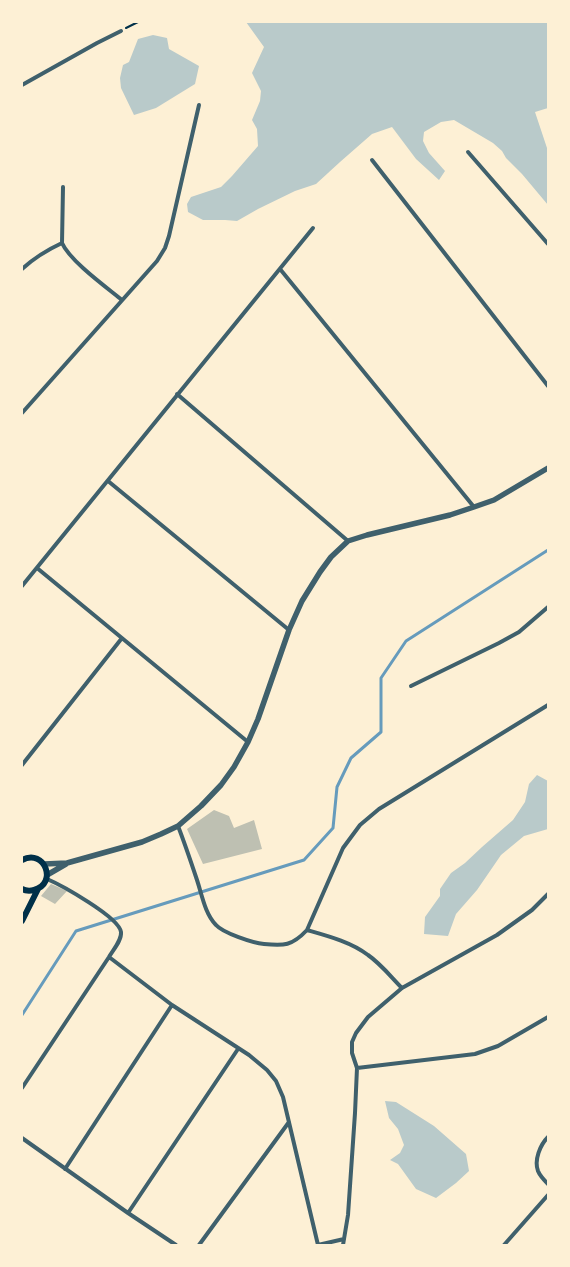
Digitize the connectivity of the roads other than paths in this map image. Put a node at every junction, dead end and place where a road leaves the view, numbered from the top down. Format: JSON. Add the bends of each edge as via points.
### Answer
{"nodes":[{"id":1,"x":121,"y":31,"type":"road end"},
{"id":2,"x":22,"y":85,"type":"edge"},
{"id":3,"x":199,"y":105,"type":"dead end"},
{"id":4,"x":468,"y":152,"type":"dead end"},
{"id":5,"x":372,"y":160,"type":"dead end"},
{"id":6,"x":63,"y":186,"type":"dead end"},
{"id":7,"x":314,"y":228,"type":"dead end"},
{"id":8,"x":62,"y":243,"type":"junction"},
{"id":9,"x":548,"y":244,"type":"edge"},
{"id":10,"x":280,"y":268,"type":"junction"},
{"id":11,"x":22,"y":269,"type":"edge"},
{"id":12,"x":122,"y":300,"type":"junction"},
{"id":13,"x":548,"y":386,"type":"edge"},
{"id":14,"x":177,"y":394,"type":"junction"},
{"id":15,"x":22,"y":413,"type":"edge"},
{"id":16,"x":548,"y":468,"type":"edge"},
{"id":17,"x":108,"y":480,"type":"junction"},
{"id":18,"x":474,"y":507,"type":"junction"},
{"id":19,"x":348,"y":541,"type":"junction"},
{"id":20,"x":37,"y":568,"type":"junction"},
{"id":21,"x":22,"y":586,"type":"edge"},
{"id":22,"x":548,"y":607,"type":"edge"},
{"id":23,"x":289,"y":630,"type":"junction"},
{"id":24,"x":122,"y":638,"type":"junction"},
{"id":25,"x":411,"y":686,"type":"dead end"},
{"id":26,"x":548,"y":705,"type":"edge"},
{"id":27,"x":248,"y":742,"type":"junction"},
{"id":28,"x":22,"y":765,"type":"edge"},
{"id":29,"x":178,"y":826,"type":"junction"},
{"id":30,"x":23,"y":857,"type":"edge"},
{"id":31,"x":67,"y":863,"type":"junction"},
{"id":32,"x":44,"y":864,"type":"junction"},
{"id":33,"x":47,"y":877,"type":"junction"},
{"id":34,"x":22,"y":889,"type":"edge"},
{"id":35,"x":38,"y":889,"type":"junction"},
{"id":36,"x":548,"y":894,"type":"edge"},
{"id":37,"x":22,"y":921,"type":"edge"},
{"id":38,"x":307,"y":930,"type":"junction"},
{"id":39,"x":109,"y":957,"type":"junction"},
{"id":40,"x":402,"y":988,"type":"junction"},
{"id":41,"x":172,"y":1005,"type":"junction"},
{"id":42,"x":548,"y":1017,"type":"edge"},
{"id":43,"x":238,"y":1049,"type":"junction"},
{"id":44,"x":357,"y":1068,"type":"junction"},
{"id":45,"x":22,"y":1088,"type":"edge"},
{"id":46,"x":289,"y":1122,"type":"junction"},
{"id":47,"x":548,"y":1137,"type":"edge"},
{"id":48,"x":22,"y":1138,"type":"edge"},
{"id":49,"x":65,"y":1169,"type":"junction"},
{"id":50,"x":548,"y":1184,"type":"edge"},
{"id":51,"x":548,"y":1195,"type":"edge"},
{"id":52,"x":128,"y":1213,"type":"junction"},
{"id":53,"x":344,"y":1240,"type":"junction"},
{"id":54,"x":176,"y":1245,"type":"edge"},
{"id":55,"x":199,"y":1245,"type":"edge"},
{"id":56,"x":318,"y":1245,"type":"edge"},
{"id":57,"x":342,"y":1245,"type":"edge"},
{"id":58,"x":504,"y":1245,"type":"edge"}],
"edges":[{"from":1,"to":2,"type":"street"},
{"from":3,"to":12,"type":"street","via":[[165,248]]},
{"from":4,"to":9,"type":"street"},
{"from":5,"to":13,"type":"street"},
{"from":6,"to":8,"type":"street"},
{"from":7,"to":10,"type":"street"},
{"from":8,"to":11,"type":"street","via":[[46,251]]},
{"from":8,"to":12,"type":"street","via":[[74,259]]},
{"from":10,"to":14,"type":"street"},
{"from":10,"to":18,"type":"street"},
{"from":12,"to":15,"type":"street"},
{"from":14,"to":17,"type":"street"},
{"from":14,"to":19,"type":"street"},
{"from":16,"to":18,"type":"street","via":[[494,500]]},
{"from":17,"to":20,"type":"street"},
{"from":17,"to":23,"type":"street"},
{"from":18,"to":19,"type":"street"},
{"from":19,"to":23,"type":"street","via":[[320,572],[302,601]]},
{"from":20,"to":21,"type":"street"},
{"from":20,"to":24,"type":"street"},
{"from":22,"to":25,"type":"street","via":[[519,632]]},
{"from":23,"to":27,"type":"street"},
{"from":24,"to":27,"type":"street"},
{"from":24,"to":28,"type":"street"},
{"from":26,"to":38,"type":"street","via":[[379,809],[360,825],[343,848]]},
{"from":27,"to":29,"type":"street","via":[[221,785]]},
{"from":29,"to":31,"type":"street","via":[[142,842]]},
{"from":29,"to":38,"type":"street","via":[[210,918],[217,926],[226,932],[260,944],[283,946]]},
{"from":30,"to":32,"type":"main road","via":[[33,857]]},
{"from":31,"to":32,"type":"street"},
{"from":31,"to":33,"type":"street"},
{"from":32,"to":33,"type":"main road"},
{"from":33,"to":35,"type":"main road"},
{"from":33,"to":39,"type":"street","via":[[103,912],[120,928],[120,939]]},
{"from":34,"to":35,"type":"main road"},
{"from":35,"to":37,"type":"main road"},
{"from":36,"to":40,"type":"street","via":[[532,910],[497,936]]},
{"from":38,"to":40,"type":"street","via":[[349,944],[368,955]]},
{"from":39,"to":41,"type":"street"},
{"from":39,"to":45,"type":"street"},
{"from":40,"to":44,"type":"street","via":[[368,1017],[356,1032],[352,1042],[352,1053]]},
{"from":41,"to":43,"type":"street"},
{"from":41,"to":49,"type":"street"},
{"from":42,"to":44,"type":"street","via":[[498,1046],[475,1054]]},
{"from":43,"to":46,"type":"street","via":[[267,1070],[276,1081]]},
{"from":43,"to":52,"type":"street"},
{"from":44,"to":53,"type":"street","via":[[348,1215]]},
{"from":46,"to":55,"type":"street"},
{"from":46,"to":56,"type":"street"},
{"from":47,"to":50,"type":"street","via":[[537,1157],[538,1170]]},
{"from":48,"to":49,"type":"street"},
{"from":49,"to":52,"type":"street"},
{"from":51,"to":58,"type":"street"},
{"from":52,"to":54,"type":"street"},
{"from":53,"to":56,"type":"street"},
{"from":53,"to":57,"type":"street"}]}
